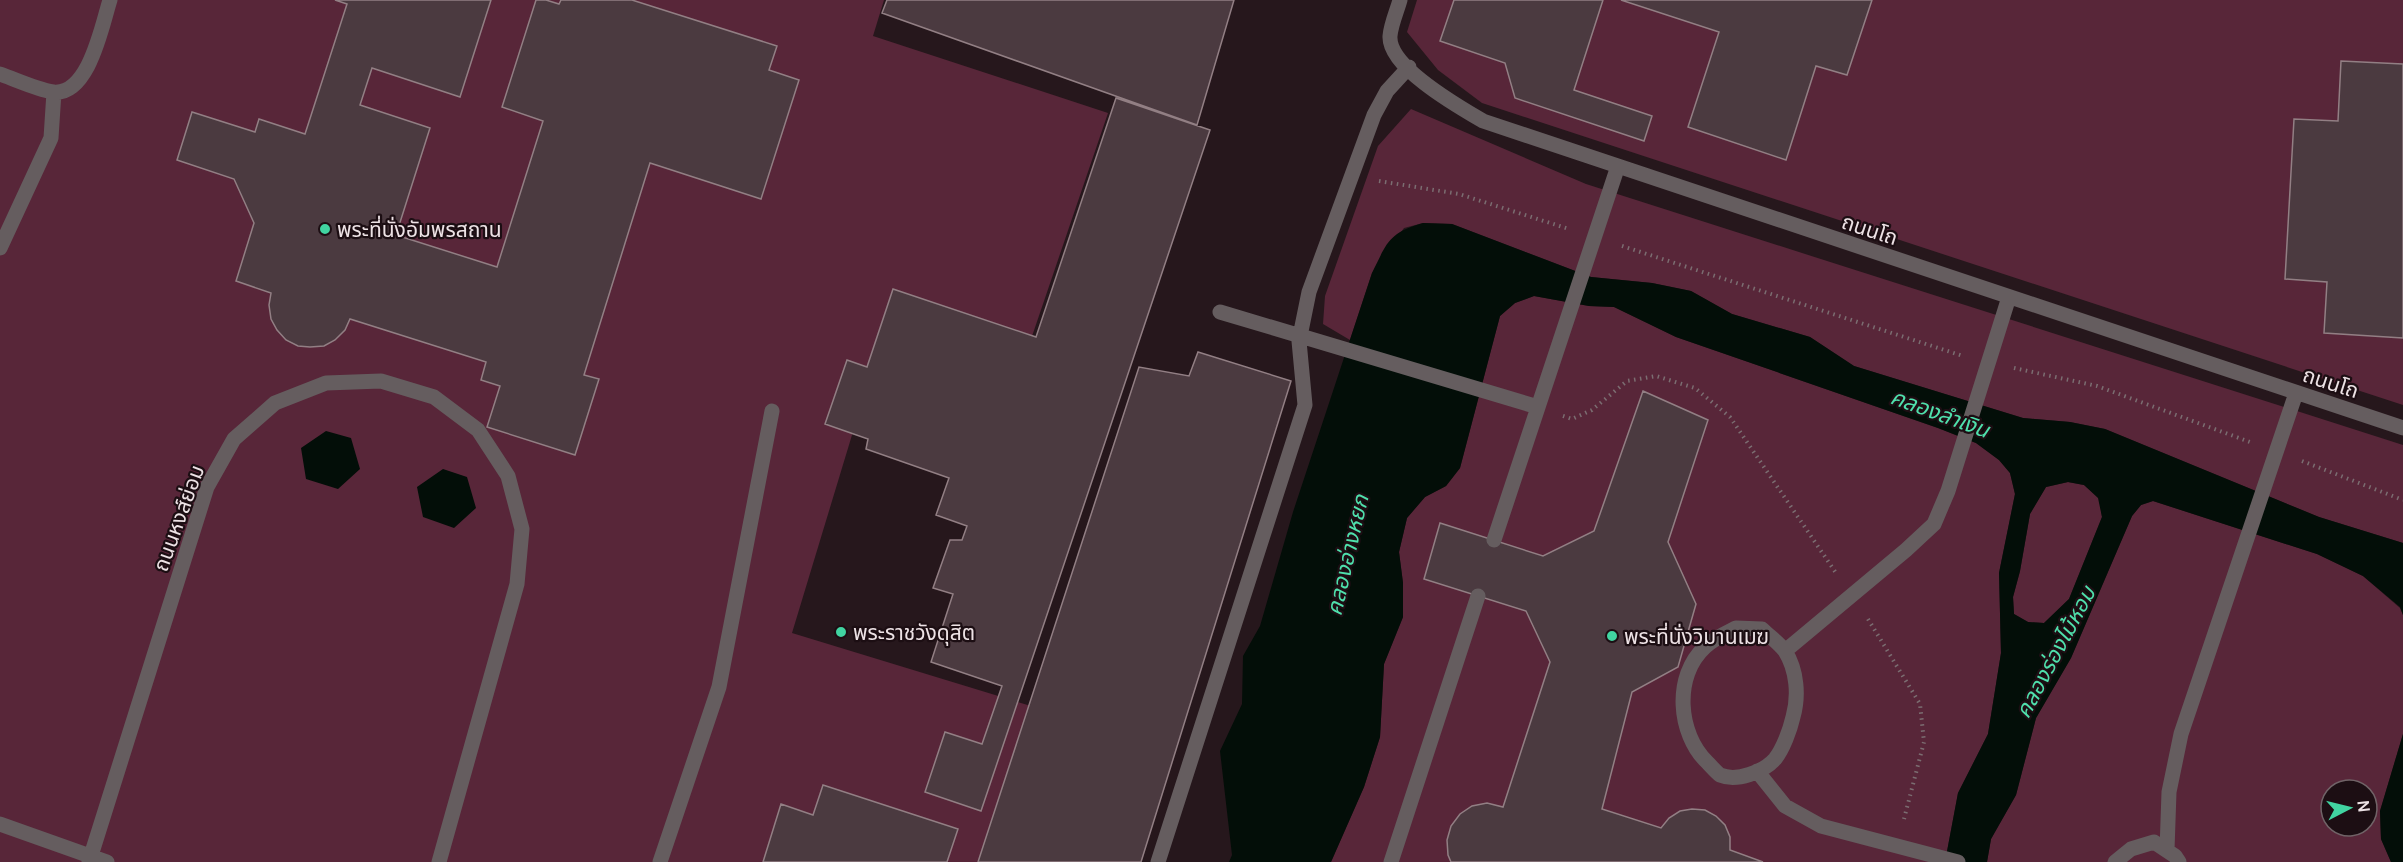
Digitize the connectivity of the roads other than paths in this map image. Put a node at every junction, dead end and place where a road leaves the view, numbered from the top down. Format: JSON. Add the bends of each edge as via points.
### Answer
{"nodes":[{"id":1,"x":110,"y":0,"type":"edge"},
{"id":2,"x":1400,"y":0,"type":"edge"},
{"id":3,"x":1409,"y":68,"type":"junction"},
{"id":4,"x":0,"y":74,"type":"edge"},
{"id":5,"x":54,"y":92,"type":"junction"},
{"id":6,"x":1618,"y":166,"type":"junction"},
{"id":7,"x":0,"y":248,"type":"edge"},
{"id":8,"x":2009,"y":297,"type":"junction"},
{"id":9,"x":1220,"y":312,"type":"dead end"},
{"id":10,"x":1299,"y":336,"type":"junction"},
{"id":11,"x":2296,"y":393,"type":"junction"},
{"id":12,"x":1538,"y":407,"type":"junction"},
{"id":13,"x":772,"y":411,"type":"dead end"},
{"id":14,"x":2403,"y":428,"type":"edge"},
{"id":15,"x":1494,"y":540,"type":"dead end"},
{"id":16,"x":1478,"y":596,"type":"dead end"},
{"id":17,"x":1785,"y":651,"type":"junction"},
{"id":18,"x":1757,"y":771,"type":"junction"},
{"id":19,"x":0,"y":824,"type":"edge"},
{"id":20,"x":2167,"y":850,"type":"junction"},
{"id":21,"x":90,"y":859,"type":"edge"},
{"id":22,"x":107,"y":862,"type":"edge"},
{"id":23,"x":439,"y":862,"type":"edge"},
{"id":24,"x":660,"y":862,"type":"edge"},
{"id":25,"x":1158,"y":862,"type":"edge"},
{"id":26,"x":1391,"y":862,"type":"edge"},
{"id":27,"x":1958,"y":862,"type":"edge"},
{"id":28,"x":2115,"y":862,"type":"edge"},
{"id":29,"x":2179,"y":862,"type":"edge"}],
"edges":[{"from":1,"to":5,"type":"lane","via":[[90,64],[77,82]]},
{"from":2,"to":3,"type":"lane","name":"ถนนโถ","via":[[1390,38],[1398,57]]},
{"from":3,"to":6,"type":"lane","name":"ถนนโถ","via":[[1430,89],[1483,121]]},
{"from":3,"to":10,"type":"lane","via":[[1387,91],[1374,115],[1309,292]]},
{"from":4,"to":5,"type":"lane"},
{"from":5,"to":7,"type":"lane","via":[[51,138]]},
{"from":6,"to":8,"type":"lane","name":"ถนนโถ"},
{"from":6,"to":12,"type":"lane"},
{"from":8,"to":11,"type":"lane","name":"ถนนโถ"},
{"from":8,"to":17,"type":"lane","via":[[1934,524]]},
{"from":9,"to":10,"type":"lane"},
{"from":10,"to":12,"type":"lane"},
{"from":10,"to":25,"type":"lane","via":[[1305,405]]},
{"from":11,"to":14,"type":"lane","name":"ถนนโถ"},
{"from":11,"to":20,"type":"lane","via":[[2181,734],[2169,792]]},
{"from":12,"to":15,"type":"lane"},
{"from":13,"to":24,"type":"lane","via":[[719,687]]},
{"from":16,"to":26,"type":"lane"},
{"from":17,"to":18,"type":"lane","via":[[1795,679],[1797,701],[1791,727],[1775,759]]},
{"from":17,"to":18,"type":"lane","via":[[1762,629],[1736,627],[1704,647],[1689,670],[1682,704],[1684,725],[1700,755],[1720,774],[1737,777]]},
{"from":18,"to":27,"type":"lane","via":[[1785,806],[1821,826]]},
{"from":19,"to":21,"type":"lane"},
{"from":20,"to":28,"type":"lane","via":[[2154,842],[2131,849]]},
{"from":20,"to":29,"type":"lane"},
{"from":21,"to":22,"type":"lane"},
{"from":21,"to":23,"type":"lane","name":"ถนนหงส์ย่อม","via":[[207,487],[234,439],[275,403],[326,382],[381,381],[434,397],[478,430],[508,476],[522,529],[518,584]]}]}
